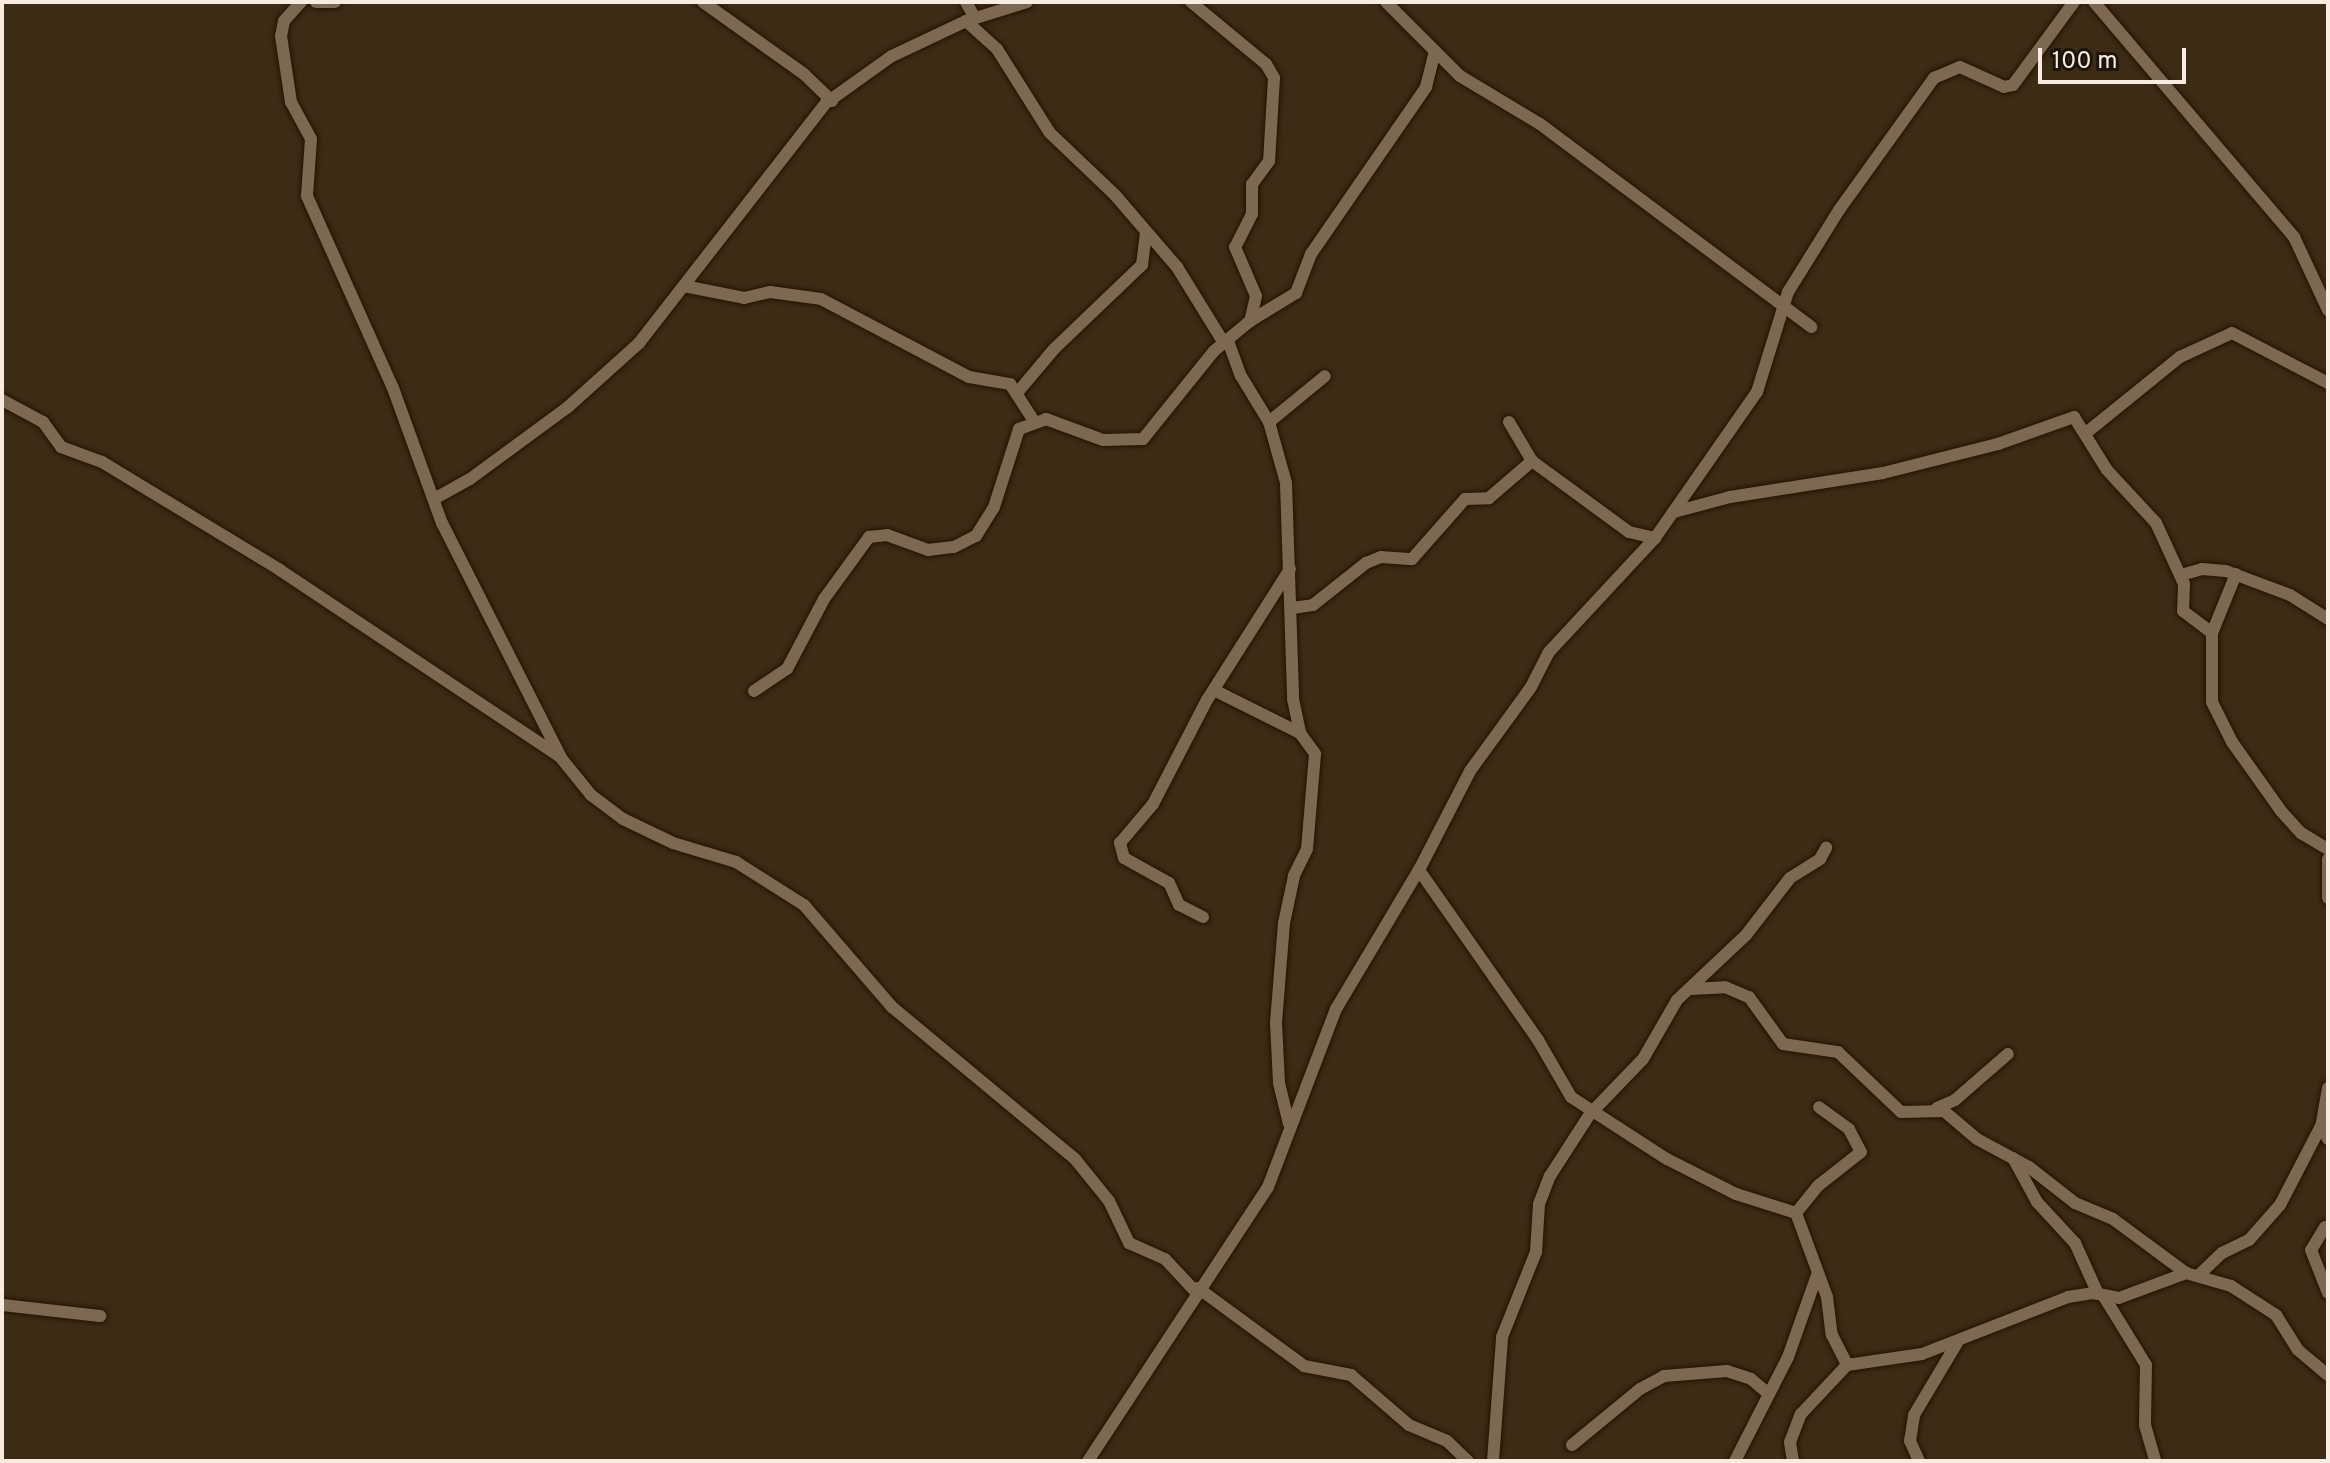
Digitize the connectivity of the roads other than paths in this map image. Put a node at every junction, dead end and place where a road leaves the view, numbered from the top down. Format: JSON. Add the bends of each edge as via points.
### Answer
{"nodes":[{"id":1,"x":301,"y":2,"type":"edge"},
{"id":2,"x":316,"y":2,"type":"edge"},
{"id":3,"x":335,"y":2,"type":"edge"},
{"id":4,"x":703,"y":2,"type":"edge"},
{"id":5,"x":966,"y":2,"type":"edge"},
{"id":6,"x":1027,"y":2,"type":"edge"},
{"id":7,"x":1191,"y":2,"type":"edge"},
{"id":8,"x":1386,"y":2,"type":"edge"},
{"id":9,"x":2074,"y":2,"type":"edge"},
{"id":10,"x":2094,"y":2,"type":"edge"},
{"id":11,"x":1000,"y":7,"type":"edge"},
{"id":12,"x":970,"y":20,"type":"junction"},
{"id":13,"x":1435,"y":51,"type":"junction"},
{"id":14,"x":832,"y":101,"type":"junction"},
{"id":15,"x":1146,"y":232,"type":"junction"},
{"id":16,"x":684,"y":286,"type":"junction"},
{"id":17,"x":1782,"y":307,"type":"junction"},
{"id":18,"x":2328,"y":310,"type":"edge"},
{"id":19,"x":1250,"y":321,"type":"junction"},
{"id":20,"x":1811,"y":327,"type":"dead end"},
{"id":21,"x":1226,"y":342,"type":"junction"},
{"id":22,"x":1325,"y":376,"type":"dead end"},
{"id":23,"x":2328,"y":383,"type":"edge"},
{"id":24,"x":1017,"y":393,"type":"junction"},
{"id":25,"x":2,"y":400,"type":"edge"},
{"id":26,"x":1034,"y":421,"type":"junction"},
{"id":27,"x":1269,"y":422,"type":"junction"},
{"id":28,"x":1509,"y":422,"type":"dead end"},
{"id":29,"x":2086,"y":433,"type":"junction"},
{"id":30,"x":1532,"y":461,"type":"junction"},
{"id":31,"x":434,"y":499,"type":"junction"},
{"id":32,"x":1674,"y":512,"type":"junction"},
{"id":33,"x":1655,"y":538,"type":"junction"},
{"id":34,"x":1290,"y":569,"type":"junction"},
{"id":35,"x":2236,"y":574,"type":"junction"},
{"id":36,"x":2181,"y":575,"type":"junction"},
{"id":37,"x":1292,"y":608,"type":"junction"},
{"id":38,"x":2328,"y":619,"type":"edge"},
{"id":39,"x":2212,"y":633,"type":"junction"},
{"id":40,"x":1214,"y":690,"type":"junction"},
{"id":41,"x":754,"y":691,"type":"dead end"},
{"id":42,"x":1300,"y":733,"type":"junction"},
{"id":43,"x":560,"y":757,"type":"junction"},
{"id":44,"x":1826,"y":848,"type":"dead end"},
{"id":45,"x":2328,"y":849,"type":"edge"},
{"id":46,"x":2328,"y":859,"type":"edge"},
{"id":47,"x":1419,"y":870,"type":"junction"},
{"id":48,"x":2328,"y":898,"type":"edge"},
{"id":49,"x":1203,"y":917,"type":"dead end"},
{"id":50,"x":1691,"y":989,"type":"junction"},
{"id":51,"x":2008,"y":1054,"type":"dead end"},
{"id":52,"x":2328,"y":1088,"type":"edge"},
{"id":53,"x":1819,"y":1107,"type":"dead end"},
{"id":54,"x":1937,"y":1108,"type":"junction"},
{"id":55,"x":1590,"y":1114,"type":"junction"},
{"id":56,"x":2321,"y":1126,"type":"junction"},
{"id":57,"x":1290,"y":1127,"type":"junction"},
{"id":58,"x":2328,"y":1139,"type":"edge"},
{"id":59,"x":2013,"y":1158,"type":"junction"},
{"id":60,"x":1796,"y":1213,"type":"junction"},
{"id":61,"x":2325,"y":1227,"type":"dead end"},
{"id":62,"x":2193,"y":1274,"type":"junction"},
{"id":63,"x":1817,"y":1275,"type":"junction"},
{"id":64,"x":1197,"y":1290,"type":"junction"},
{"id":65,"x":2328,"y":1293,"type":"edge"},
{"id":66,"x":2101,"y":1294,"type":"junction"},
{"id":67,"x":2,"y":1305,"type":"edge"},
{"id":68,"x":100,"y":1316,"type":"dead end"},
{"id":69,"x":1957,"y":1343,"type":"junction"},
{"id":70,"x":1847,"y":1365,"type":"junction"},
{"id":71,"x":2328,"y":1375,"type":"edge"},
{"id":72,"x":1769,"y":1394,"type":"junction"},
{"id":73,"x":1572,"y":1445,"type":"dead end"},
{"id":74,"x":1088,"y":1461,"type":"edge"},
{"id":75,"x":1468,"y":1461,"type":"edge"},
{"id":76,"x":1493,"y":1461,"type":"edge"},
{"id":77,"x":1735,"y":1461,"type":"edge"},
{"id":78,"x":1793,"y":1461,"type":"edge"},
{"id":79,"x":1919,"y":1461,"type":"edge"},
{"id":80,"x":2155,"y":1461,"type":"edge"}],
"edges":[{"from":1,"to":31,"type":"street","via":[[284,21],[281,36],[291,102],[311,139],[307,196],[393,388]]},
{"from":2,"to":3,"type":"street"},
{"from":4,"to":14,"type":"street","via":[[804,74]]},
{"from":5,"to":12,"type":"street"},
{"from":6,"to":11,"type":"street"},
{"from":7,"to":19,"type":"street","via":[[1266,64],[1274,78],[1269,161],[1252,184],[1252,214],[1235,247],[1254,287]]},
{"from":8,"to":13,"type":"street"},
{"from":9,"to":17,"type":"street","via":[[2013,85],[2004,87],[1960,67],[1934,78],[1816,245]]},
{"from":10,"to":18,"type":"street","via":[[2294,237]]},
{"from":11,"to":12,"type":"street"},
{"from":12,"to":14,"type":"street","via":[[892,56]]},
{"from":12,"to":15,"type":"street","via":[[997,49],[1050,133]]},
{"from":13,"to":17,"type":"street","via":[[1469,83],[1540,124]]},
{"from":13,"to":19,"type":"street","via":[[1426,87],[1311,254],[1296,293]]},
{"from":14,"to":16,"type":"street","via":[[802,129]]},
{"from":15,"to":21,"type":"street","via":[[1177,267]]},
{"from":15,"to":24,"type":"street","via":[[1142,265],[1054,349]]},
{"from":16,"to":24,"type":"street","via":[[744,298],[766,292],[815,297],[969,377],[1007,383]]},
{"from":16,"to":31,"type":"street","via":[[639,343],[594,387],[470,479]]},
{"from":17,"to":20,"type":"street"},
{"from":17,"to":32,"type":"street","via":[[1757,392]]},
{"from":19,"to":21,"type":"street"},
{"from":21,"to":26,"type":"street","via":[[1139,442],[1103,440],[1056,421]]},
{"from":21,"to":27,"type":"street"},
{"from":22,"to":27,"type":"street"},
{"from":23,"to":29,"type":"street","via":[[2251,338],[2223,334],[2150,378]]},
{"from":24,"to":26,"type":"street"},
{"from":25,"to":43,"type":"street","via":[[43,422],[61,447],[102,462],[280,570]]},
{"from":26,"to":41,"type":"street","via":[[1015,435],[994,507],[976,536],[954,547],[928,550],[887,535],[869,537],[824,599],[787,669]]},
{"from":27,"to":34,"type":"street","via":[[1286,483]]},
{"from":28,"to":30,"type":"street"},
{"from":29,"to":32,"type":"street","via":[[2071,416],[1998,444],[1883,473],[1730,497]]},
{"from":29,"to":36,"type":"street","via":[[2107,470],[2156,523]]},
{"from":30,"to":33,"type":"street","via":[[1629,532]]},
{"from":30,"to":37,"type":"street","via":[[1489,498],[1465,499],[1412,559],[1381,557],[1366,563],[1313,605]]},
{"from":31,"to":43,"type":"street"},
{"from":32,"to":33,"type":"street"},
{"from":33,"to":47,"type":"street","via":[[1549,652],[1531,687],[1470,771]]},
{"from":34,"to":37,"type":"street"},
{"from":34,"to":40,"type":"street"},
{"from":35,"to":36,"type":"street","via":[[2202,569]]},
{"from":35,"to":38,"type":"street","via":[[2290,595]]},
{"from":35,"to":39,"type":"street"},
{"from":36,"to":39,"type":"street","via":[[2183,611]]},
{"from":37,"to":42,"type":"street","via":[[1293,699]]},
{"from":39,"to":45,"type":"street","via":[[2208,686],[2224,728],[2281,811],[2301,833]]},
{"from":40,"to":42,"type":"street"},
{"from":40,"to":49,"type":"street","via":[[1153,804],[1120,847],[1124,858],[1169,883],[1179,905]]},
{"from":42,"to":57,"type":"street","via":[[1316,762],[1307,849],[1294,876],[1284,923],[1276,1023],[1279,1083]]},
{"from":43,"to":64,"type":"street","via":[[591,795],[623,819],[673,843],[736,862],[804,905],[892,1007],[1075,1159],[1109,1201],[1129,1243],[1165,1259]]},
{"from":44,"to":50,"type":"street","via":[[1820,859],[1790,878],[1746,935]]},
{"from":46,"to":48,"type":"street"},
{"from":47,"to":55,"type":"street","via":[[1538,1040],[1571,1097]]},
{"from":47,"to":57,"type":"street","via":[[1336,1009]]},
{"from":50,"to":54,"type":"street","via":[[1711,985],[1740,992],[1787,1047],[1838,1052],[1901,1112]]},
{"from":50,"to":55,"type":"street","via":[[1671,1009],[1635,1070]]},
{"from":51,"to":54,"type":"street","via":[[1955,1100]]},
{"from":52,"to":56,"type":"street"},
{"from":53,"to":60,"type":"street","via":[[1849,1129],[1861,1152],[1819,1185]]},
{"from":54,"to":59,"type":"street"},
{"from":55,"to":60,"type":"street","via":[[1736,1194]]},
{"from":55,"to":76,"type":"street","via":[[1541,1195],[1536,1252],[1502,1337]]},
{"from":56,"to":58,"type":"street"},
{"from":56,"to":62,"type":"street","via":[[2280,1205],[2241,1247],[2222,1253]]},
{"from":57,"to":64,"type":"street","via":[[1268,1187]]},
{"from":59,"to":62,"type":"street","via":[[2075,1203],[2113,1219]]},
{"from":59,"to":66,"type":"street","via":[[2037,1202],[2075,1243]]},
{"from":60,"to":63,"type":"street"},
{"from":61,"to":65,"type":"street","via":[[2311,1250]]},
{"from":62,"to":66,"type":"street","via":[[2123,1297]]},
{"from":62,"to":71,"type":"street","via":[[2231,1286],[2276,1315],[2298,1350]]},
{"from":63,"to":70,"type":"street","via":[[1832,1335]]},
{"from":63,"to":72,"type":"street"},
{"from":64,"to":74,"type":"street"},
{"from":64,"to":75,"type":"street","via":[[1257,1326],[1304,1366],[1351,1375],[1409,1425],[1447,1441]]},
{"from":66,"to":69,"type":"street","via":[[2068,1297]]},
{"from":66,"to":80,"type":"street","via":[[2146,1365],[2145,1425]]},
{"from":67,"to":68,"type":"street"},
{"from":69,"to":70,"type":"street"},
{"from":69,"to":79,"type":"street","via":[[1914,1415],[1910,1441]]},
{"from":70,"to":78,"type":"street","via":[[1801,1414],[1790,1442]]},
{"from":72,"to":73,"type":"street","via":[[1751,1379],[1727,1371],[1664,1376]]},
{"from":72,"to":77,"type":"street"}]}
